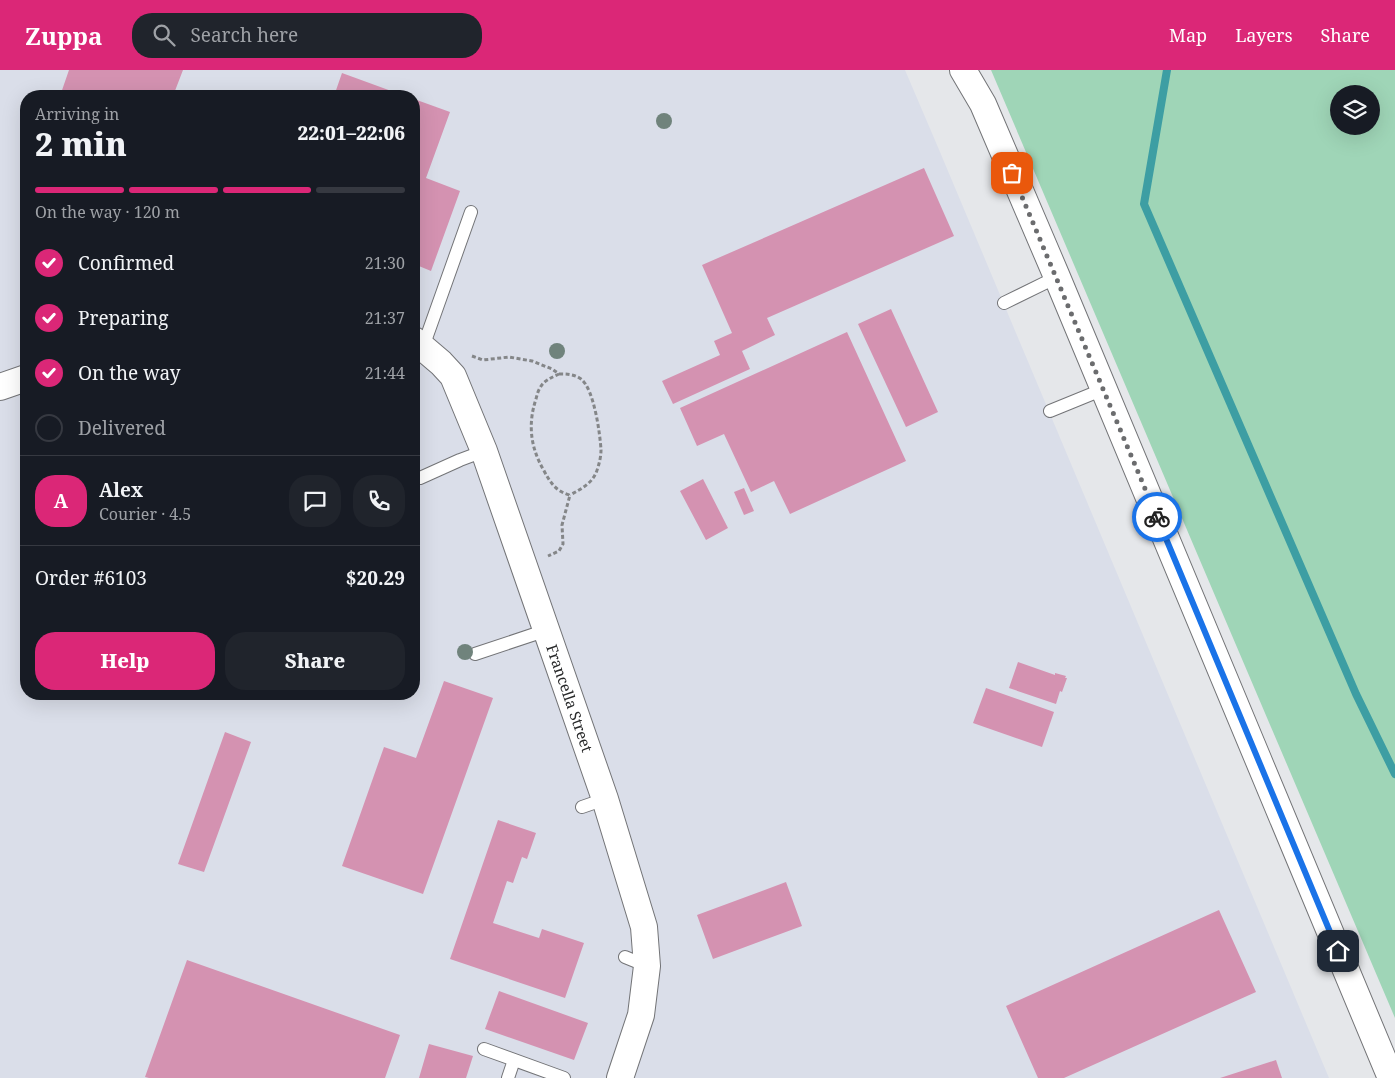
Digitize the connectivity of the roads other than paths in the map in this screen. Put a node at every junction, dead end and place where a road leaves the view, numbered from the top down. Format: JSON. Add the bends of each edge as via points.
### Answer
{"nodes":[{"id":1,"x":963,"y":70,"type":"edge"},
{"id":2,"x":471,"y":212,"type":"dead end"},
{"id":3,"x":1057,"y":277,"type":"junction"},
{"id":4,"x":1004,"y":303,"type":"dead end"},
{"id":5,"x":426,"y":350,"type":"edge"},
{"id":6,"x":20,"y":380,"type":"edge"},
{"id":7,"x":0,"y":387,"type":"edge"},
{"id":8,"x":1104,"y":388,"type":"junction"},
{"id":9,"x":1050,"y":411,"type":"dead end"},
{"id":10,"x":484,"y":451,"type":"junction"},
{"id":11,"x":420,"y":478,"type":"dead end"},
{"id":12,"x":546,"y":630,"type":"junction"},
{"id":13,"x":475,"y":654,"type":"dead end"},
{"id":14,"x":484,"y":1048,"type":"dead end"},
{"id":15,"x":514,"y":1060,"type":"junction"},
{"id":16,"x":508,"y":1078,"type":"edge"},
{"id":17,"x":564,"y":1078,"type":"edge"},
{"id":18,"x":620,"y":1078,"type":"edge"},
{"id":19,"x":1391,"y":1078,"type":"edge"}],
"edges":[{"from":1,"to":3,"type":"street","via":[[983,104]]},
{"from":2,"to":5,"type":"lane"},
{"from":3,"to":4,"type":"lane"},
{"from":3,"to":8,"type":"street"},
{"from":5,"to":10,"type":"street","name":"Francella Street","via":[[453,376]]},
{"from":6,"to":7,"type":"street"},
{"from":8,"to":9,"type":"lane"},
{"from":8,"to":19,"type":"street"},
{"from":10,"to":11,"type":"lane"},
{"from":10,"to":12,"type":"street","name":"Francella Street"},
{"from":12,"to":13,"type":"lane"},
{"from":12,"to":18,"type":"street","name":"Francella Street","via":[[594,803],[644,926],[636,962],[641,1015]]},
{"from":14,"to":15,"type":"lane"},
{"from":15,"to":16,"type":"lane"},
{"from":15,"to":17,"type":"lane"}]}
